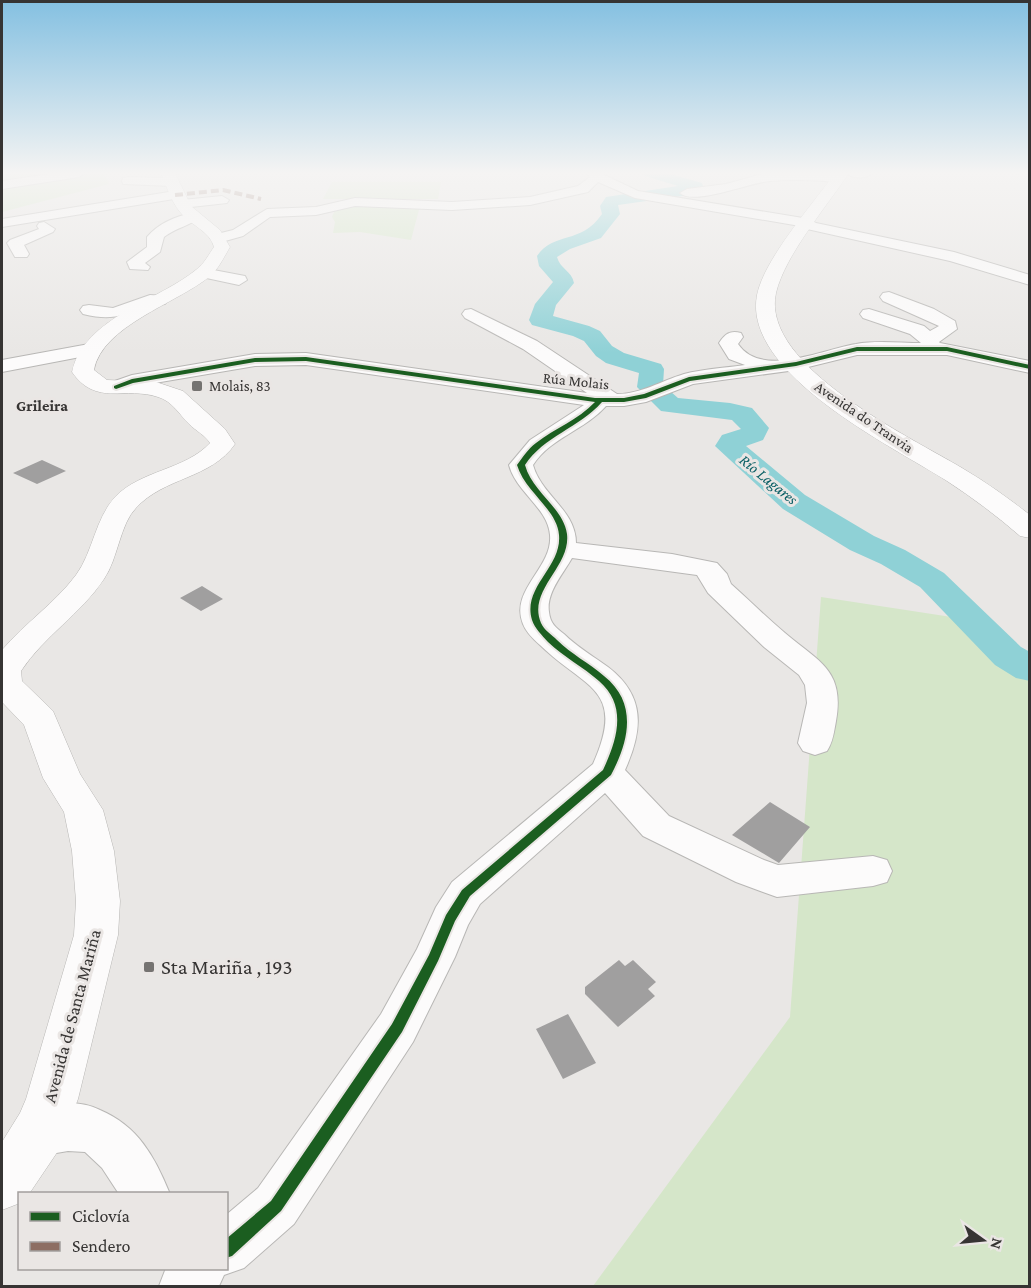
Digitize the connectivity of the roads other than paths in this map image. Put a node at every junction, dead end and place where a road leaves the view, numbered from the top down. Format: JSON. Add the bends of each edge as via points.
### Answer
{"nodes":[{"id":1,"x":38,"y":233,"type":"edge"},
{"id":2,"x":159,"y":233,"type":"edge"},
{"id":3,"x":213,"y":233,"type":"edge"},
{"id":4,"x":238,"y":233,"type":"edge"},
{"id":5,"x":802,"y":233,"type":"edge"},
{"id":6,"x":848,"y":233,"type":"edge"},
{"id":7,"x":218,"y":238,"type":"junction"},
{"id":8,"x":18,"y":260,"type":"dead end"},
{"id":9,"x":142,"y":267,"type":"dead end"},
{"id":10,"x":203,"y":273,"type":"junction"},
{"id":11,"x":239,"y":279,"type":"dead end"},
{"id":12,"x":1029,"y":280,"type":"edge"},
{"id":13,"x":889,"y":297,"type":"dead end"},
{"id":14,"x":159,"y":300,"type":"junction"},
{"id":15,"x":89,"y":310,"type":"dead end"},
{"id":16,"x":471,"y":314,"type":"dead end"},
{"id":17,"x":869,"y":314,"type":"dead end"},
{"id":18,"x":734,"y":338,"type":"dead end"},
{"id":19,"x":931,"y":344,"type":"junction"},
{"id":20,"x":89,"y":350,"type":"junction"},
{"id":21,"x":796,"y":364,"type":"junction"},
{"id":22,"x":2,"y":366,"type":"edge"},
{"id":23,"x":1029,"y":367,"type":"edge"},
{"id":24,"x":770,"y":368,"type":"junction"},
{"id":25,"x":116,"y":387,"type":"junction"},
{"id":26,"x":606,"y":400,"type":"junction"},
{"id":27,"x":1029,"y":530,"type":"edge"},
{"id":28,"x":563,"y":548,"type":"junction"},
{"id":29,"x":3,"y":678,"type":"edge"},
{"id":30,"x":815,"y":743,"type":"dead end"},
{"id":31,"x":607,"y":772,"type":"junction"},
{"id":32,"x":873,"y":871,"type":"dead end"},
{"id":33,"x":39,"y":1132,"type":"junction"},
{"id":34,"x":2,"y":1183,"type":"edge"},
{"id":35,"x":144,"y":1192,"type":"edge"},
{"id":36,"x":228,"y":1245,"type":"edge"}],
"edges":[{"from":1,"to":8,"type":"street","via":[[15,243]]},
{"from":2,"to":9,"type":"street","via":[[155,249],[135,262]]},
{"from":3,"to":7,"type":"main road"},
{"from":4,"to":7,"type":"street"},
{"from":5,"to":21,"type":"main road","name":"Avenida do Tranvia","via":[[778,267],[766,297],[773,332]]},
{"from":6,"to":12,"type":"street","via":[[954,257]]},
{"from":7,"to":10,"type":"main road","via":[[222,247]]},
{"from":10,"to":11,"type":"street"},
{"from":10,"to":14,"type":"main road"},
{"from":13,"to":19,"type":"street","via":[[949,325]]},
{"from":14,"to":15,"type":"street","via":[[150,299],[115,314]]},
{"from":14,"to":20,"type":"main road","via":[[106,334]]},
{"from":16,"to":26,"type":"street","via":[[530,345]]},
{"from":17,"to":19,"type":"street","via":[[917,330]]},
{"from":18,"to":24,"type":"street","via":[[728,343],[733,353]]},
{"from":19,"to":21,"type":"street","name":"Rúa Molais","via":[[857,349]]},
{"from":19,"to":23,"type":"street","name":"Rúa Molais"},
{"from":20,"to":22,"type":"street"},
{"from":20,"to":25,"type":"main road","name":"Avenida de Santa Mariña","via":[[83,365],[85,375],[97,385]]},
{"from":21,"to":24,"type":"street","name":"Rúa Molais"},
{"from":21,"to":27,"type":"main road","name":"Avenida do Tranvia","via":[[824,393],[986,495]]},
{"from":24,"to":26,"type":"street","name":"Rúa Molais","via":[[704,376],[646,396]]},
{"from":25,"to":26,"type":"street","name":"Rúa Molais","via":[[255,360],[288,359]]},
{"from":25,"to":29,"type":"main road","name":"Avenida de Santa Mariña","via":[[173,395],[221,437],[223,444],[206,460],[152,485],[123,504],[89,580],[8,664]]},
{"from":26,"to":28,"type":"street","via":[[544,440],[521,465],[525,477],[555,514],[563,533]]},
{"from":28,"to":30,"type":"street","via":[[707,569],[718,587],[810,668],[821,685],[823,703]]},
{"from":28,"to":31,"type":"street","via":[[538,593],[534,613],[537,625],[564,653],[618,696],[623,728]]},
{"from":29,"to":33,"type":"main road","name":"Avenida de Santa Mariña","via":[[5,685],[40,720],[62,778],[83,810],[93,851],[98,901],[96,935],[52,1099]]},
{"from":31,"to":32,"type":"street","via":[[656,826],[750,871],[777,881]]},
{"from":31,"to":36,"type":"street","via":[[466,893],[397,1028],[276,1206]]},
{"from":33,"to":34,"type":"main road","name":"Avenida de Santa Mariña"},
{"from":33,"to":35,"type":"street","via":[[77,1126],[98,1133],[117,1145]]}]}
